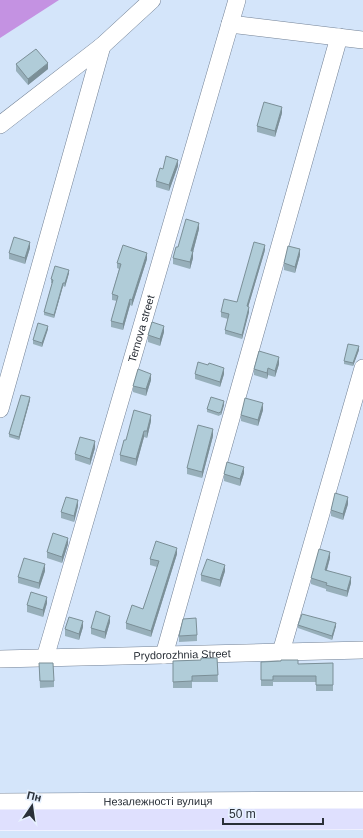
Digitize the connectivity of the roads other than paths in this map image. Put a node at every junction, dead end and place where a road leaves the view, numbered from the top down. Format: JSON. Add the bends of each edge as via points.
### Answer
{"nodes":[{"id":1,"x":152,"y":0,"type":"edge"},
{"id":2,"x":237,"y":0,"type":"edge"},
{"id":3,"x":230,"y":24,"type":"junction"},
{"id":4,"x":339,"y":37,"type":"junction"},
{"id":5,"x":363,"y":40,"type":"edge"},
{"id":6,"x":102,"y":46,"type":"junction"},
{"id":7,"x":0,"y":125,"type":"edge"},
{"id":8,"x":363,"y":368,"type":"edge"},
{"id":9,"x":0,"y":409,"type":"edge"},
{"id":10,"x":363,"y":650,"type":"edge"},
{"id":11,"x":281,"y":652,"type":"junction"},
{"id":12,"x":164,"y":655,"type":"junction"},
{"id":13,"x":45,"y":658,"type":"junction"},
{"id":14,"x":0,"y":659,"type":"edge"},
{"id":15,"x":363,"y":800,"type":"edge"},
{"id":16,"x":0,"y":802,"type":"edge"},
{"id":17,"x":363,"y":819,"type":"edge"},
{"id":18,"x":0,"y":820,"type":"edge"}],
"edges":[{"from":1,"to":6,"type":"street"},
{"from":2,"to":3,"type":"street","name":"Ternova street"},
{"from":3,"to":4,"type":"street"},
{"from":3,"to":13,"type":"street","name":"Ternova street"},
{"from":4,"to":5,"type":"street"},
{"from":4,"to":12,"type":"street"},
{"from":6,"to":7,"type":"street"},
{"from":6,"to":9,"type":"street"},
{"from":8,"to":11,"type":"street"},
{"from":10,"to":11,"type":"street","name":"Prydorozhnia Street"},
{"from":11,"to":12,"type":"street","name":"Prydorozhnia Street"},
{"from":12,"to":13,"type":"street","name":"Prydorozhnia Street"},
{"from":13,"to":14,"type":"street","name":"Prydorozhnia Street"},
{"from":15,"to":16,"type":"street","name":"Незалежності вулиця"},
{"from":17,"to":18,"type":"main road"}]}
